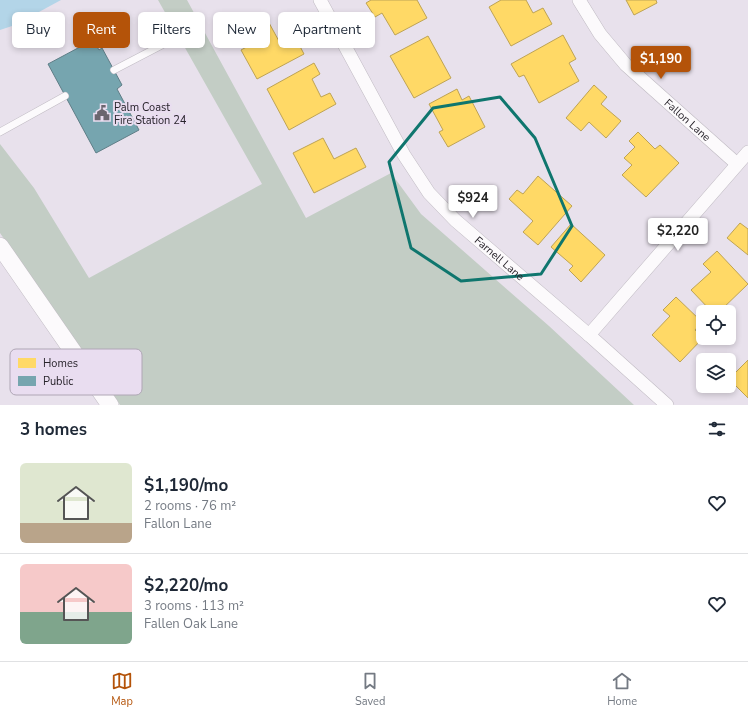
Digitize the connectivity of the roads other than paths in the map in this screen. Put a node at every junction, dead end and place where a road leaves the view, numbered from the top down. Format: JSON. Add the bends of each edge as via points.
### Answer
{"nodes":[{"id":1,"x":320,"y":0,"type":"edge"},
{"id":2,"x":579,"y":0,"type":"edge"},
{"id":3,"x":155,"y":48,"type":"edge"},
{"id":4,"x":114,"y":70,"type":"dead end"},
{"id":5,"x":65,"y":96,"type":"dead end"},
{"id":6,"x":0,"y":132,"type":"edge"},
{"id":7,"x":748,"y":152,"type":"edge"},
{"id":8,"x":737,"y":164,"type":"junction"},
{"id":9,"x":0,"y":246,"type":"edge"},
{"id":10,"x":589,"y":335,"type":"junction"},
{"id":11,"x":70,"y":349,"type":"edge"},
{"id":12,"x":103,"y":395,"type":"edge"},
{"id":13,"x":110,"y":405,"type":"edge"},
{"id":14,"x":667,"y":405,"type":"edge"}],
"edges":[{"from":1,"to":10,"type":"street","name":"Farnell Lane","via":[[404,155],[429,193],[455,220]]},
{"from":2,"to":8,"type":"street","name":"Fallon Lane","via":[[600,34],[626,65]]},
{"from":3,"to":4,"type":"lane"},
{"from":5,"to":6,"type":"lane"},
{"from":7,"to":8,"type":"street"},
{"from":8,"to":10,"type":"street"},
{"from":9,"to":11,"type":"street"},
{"from":10,"to":14,"type":"street","name":"Farnell Lane"},
{"from":12,"to":13,"type":"street"}]}
